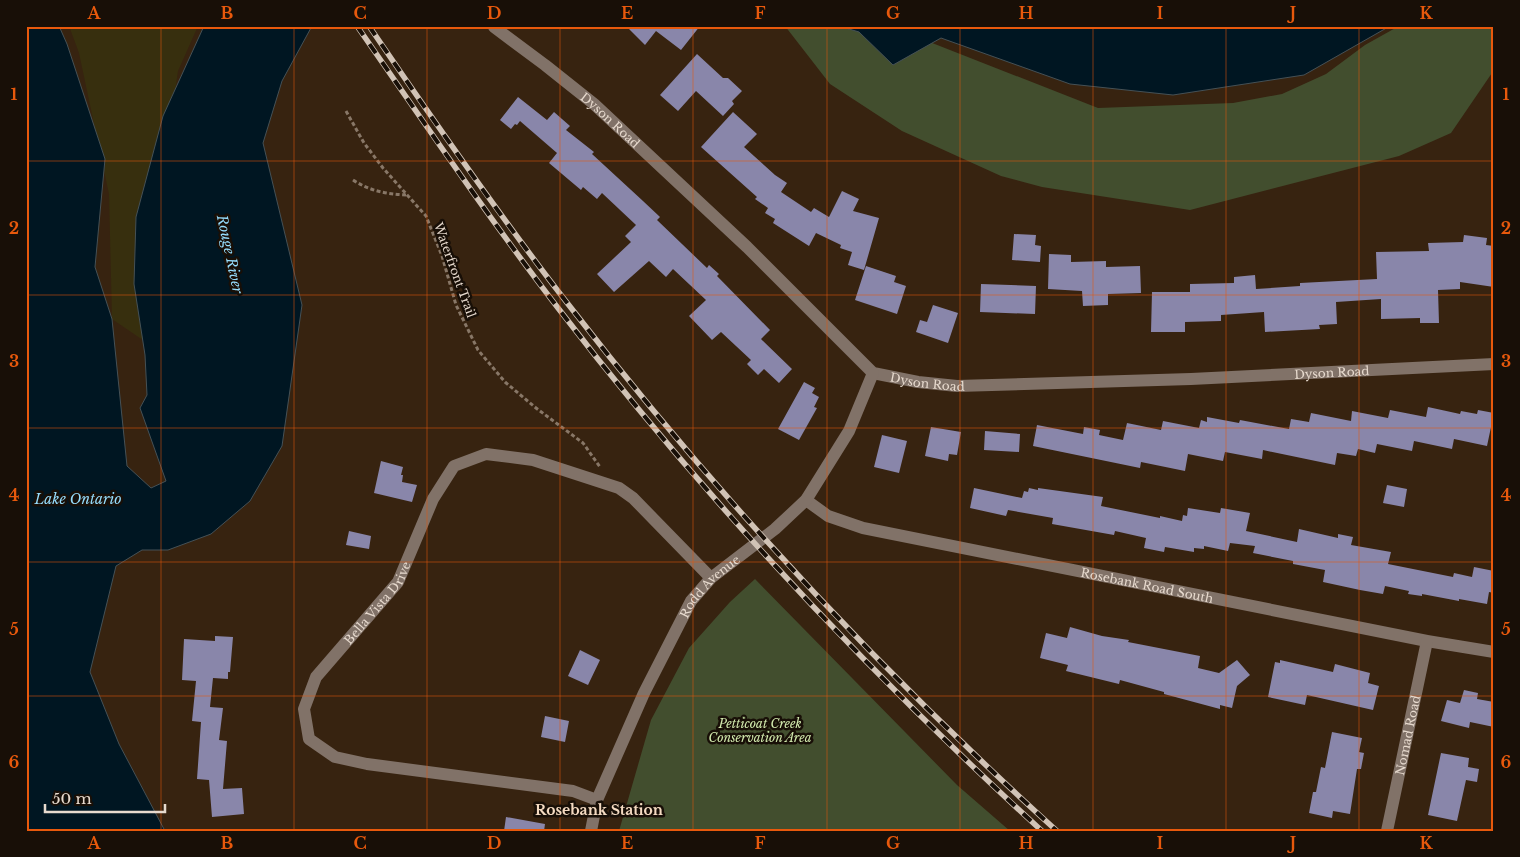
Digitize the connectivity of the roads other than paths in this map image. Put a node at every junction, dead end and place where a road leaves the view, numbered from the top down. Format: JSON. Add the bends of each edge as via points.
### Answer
{"nodes":[{"id":1,"x":494,"y":27,"type":"edge"},
{"id":2,"x":1494,"y":364,"type":"edge"},
{"id":3,"x":873,"y":373,"type":"junction"},
{"id":4,"x":806,"y":500,"type":"junction"},
{"id":5,"x":711,"y":578,"type":"junction"},
{"id":6,"x":1427,"y":641,"type":"junction"},
{"id":7,"x":1494,"y":652,"type":"edge"},
{"id":8,"x":597,"y":800,"type":"junction"},
{"id":9,"x":591,"y":831,"type":"edge"},
{"id":10,"x":1387,"y":831,"type":"edge"}],
"edges":[{"from":1,"to":3,"type":"street","name":"Dyson Road","via":[[614,123],[747,247]]},
{"from":2,"to":3,"type":"street","name":"Dyson Road","via":[[1201,379],[958,386]]},
{"from":3,"to":4,"type":"street","name":"Rodd Avenue","via":[[849,431]]},
{"from":4,"to":5,"type":"street","name":"Rodd Avenue","via":[[775,529]]},
{"from":4,"to":6,"type":"street","name":"Rosebank Road South","via":[[828,516],[862,528]]},
{"from":5,"to":8,"type":"street","name":"Rodd Avenue","via":[[691,601],[644,693]]},
{"from":5,"to":8,"type":"street","name":"Bella Vista Drive","via":[[633,498],[619,488],[533,460],[486,454],[454,466],[433,499],[398,582],[316,677],[304,709],[309,739],[335,757],[573,792]]},
{"from":6,"to":7,"type":"street","name":"Rosebank Road South"},
{"from":6,"to":10,"type":"street","name":"Nomad Road"},
{"from":8,"to":9,"type":"street","name":"Rodd Avenue"}]}
